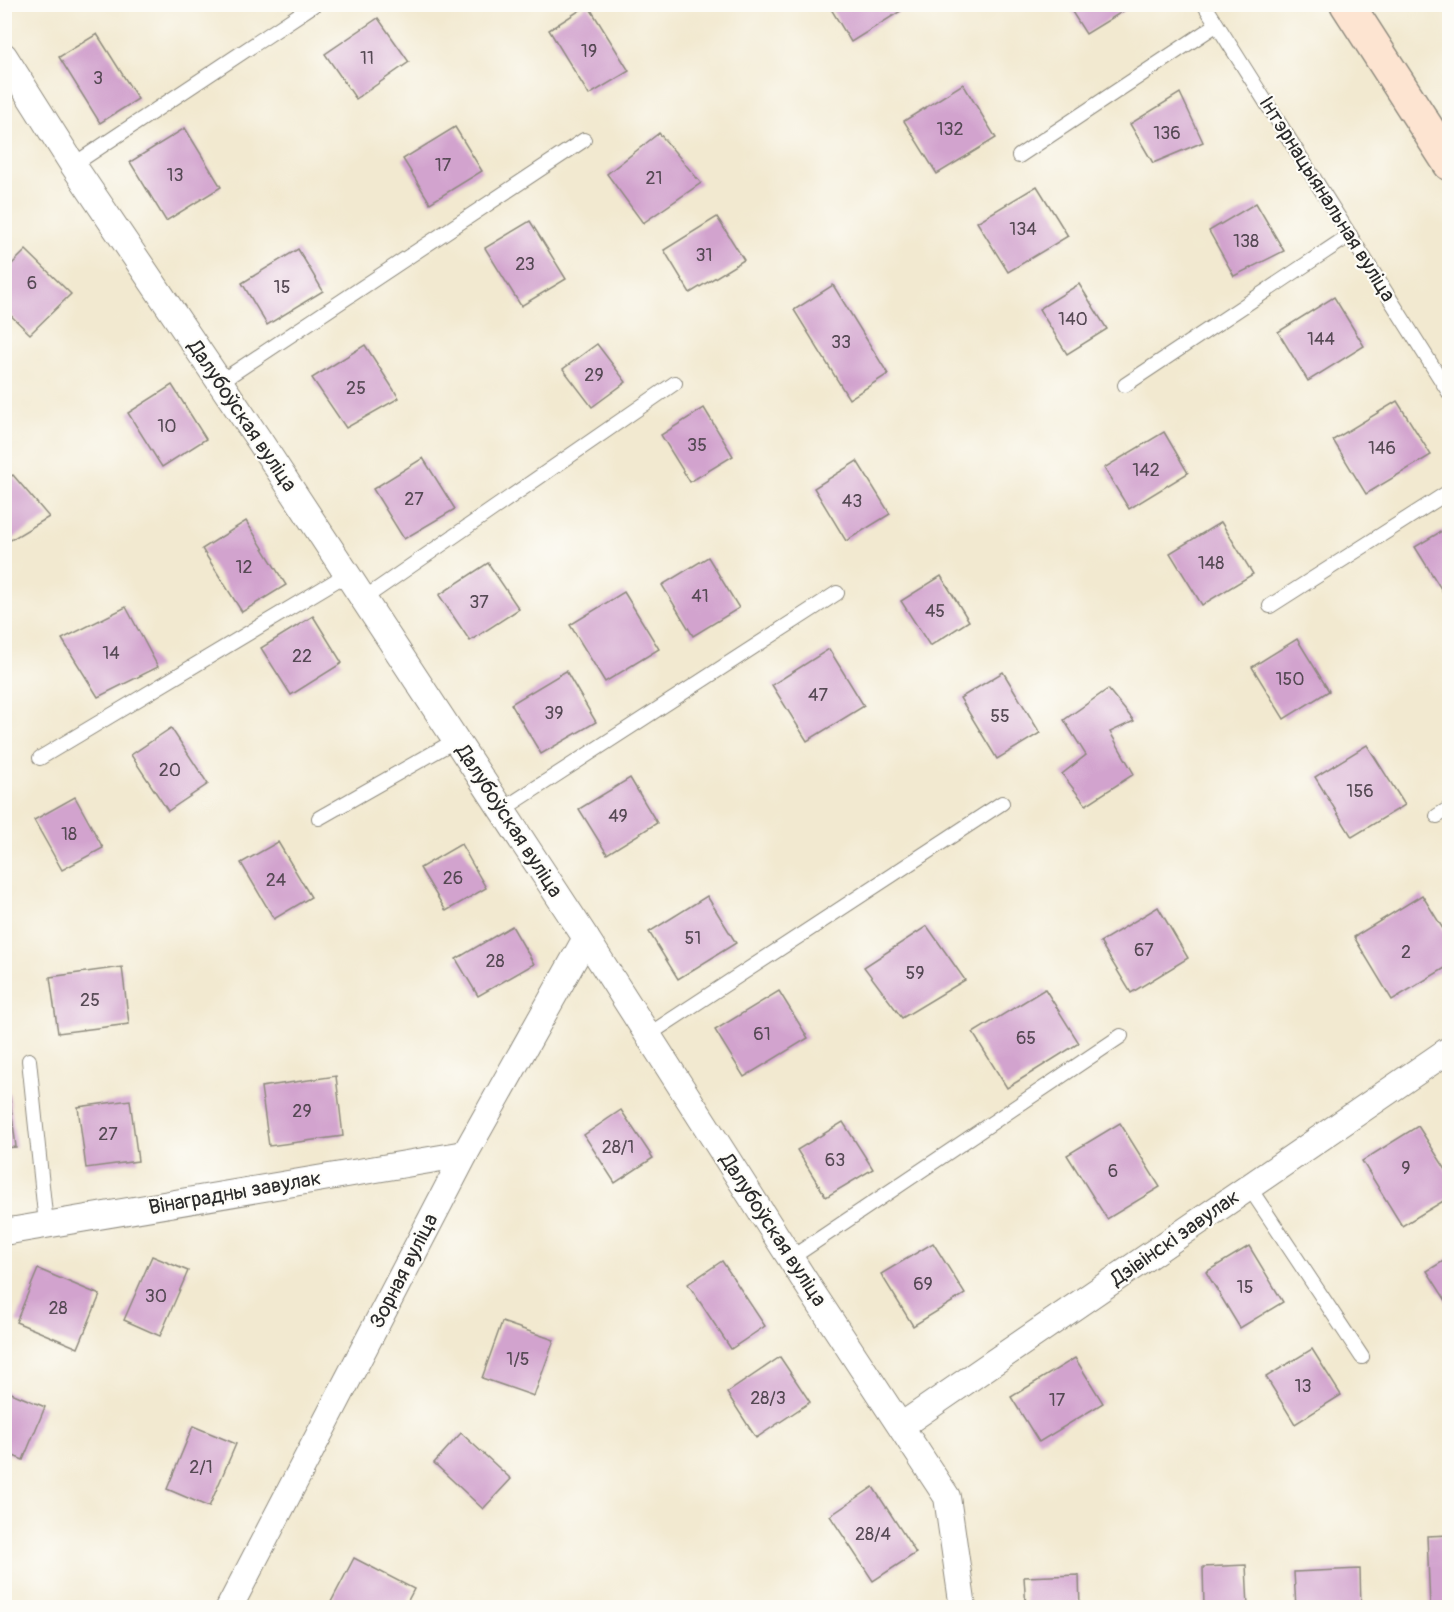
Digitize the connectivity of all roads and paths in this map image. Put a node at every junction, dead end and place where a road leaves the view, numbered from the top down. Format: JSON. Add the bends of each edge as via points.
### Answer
{"nodes":[{"id":1,"x":315,"y":4,"type":"edge"},
{"id":2,"x":1204,"y":4,"type":"edge"},
{"id":3,"x":1347,"y":4,"type":"edge"},
{"id":4,"x":1216,"y":25,"type":"junction"},
{"id":5,"x":4,"y":56,"type":"edge"},
{"id":6,"x":584,"y":140,"type":"dead end"},
{"id":7,"x":1019,"y":156,"type":"dead end"},
{"id":8,"x":1449,"y":164,"type":"edge"},
{"id":9,"x":72,"y":165,"type":"junction"},
{"id":10,"x":1350,"y":235,"type":"junction"},
{"id":11,"x":220,"y":382,"type":"junction"},
{"id":12,"x":675,"y":383,"type":"dead end"},
{"id":13,"x":1125,"y":385,"type":"dead end"},
{"id":14,"x":1449,"y":394,"type":"edge"},
{"id":15,"x":1449,"y":490,"type":"edge"},
{"id":16,"x":347,"y":574,"type":"junction"},
{"id":17,"x":837,"y":593,"type":"dead end"},
{"id":18,"x":363,"y":599,"type":"junction"},
{"id":19,"x":1270,"y":606,"type":"dead end"},
{"id":20,"x":456,"y":740,"type":"junction"},
{"id":21,"x":40,"y":758,"type":"dead end"},
{"id":22,"x":1002,"y":803,"type":"dead end"},
{"id":23,"x":1449,"y":808,"type":"edge"},
{"id":24,"x":502,"y":810,"type":"junction"},
{"id":25,"x":1437,"y":816,"type":"dead end"},
{"id":26,"x":319,"y":818,"type":"dead end"},
{"id":27,"x":586,"y":938,"type":"junction"},
{"id":28,"x":648,"y":1035,"type":"junction"},
{"id":29,"x":1121,"y":1036,"type":"dead end"},
{"id":30,"x":1449,"y":1049,"type":"edge"},
{"id":31,"x":29,"y":1060,"type":"dead end"},
{"id":32,"x":465,"y":1154,"type":"junction"},
{"id":33,"x":1249,"y":1187,"type":"junction"},
{"id":34,"x":46,"y":1224,"type":"junction"},
{"id":35,"x":4,"y":1232,"type":"edge"},
{"id":36,"x":791,"y":1258,"type":"junction"},
{"id":37,"x":1362,"y":1357,"type":"dead end"},
{"id":38,"x":901,"y":1426,"type":"junction"},
{"id":39,"x":229,"y":1608,"type":"edge"},
{"id":40,"x":963,"y":1608,"type":"edge"}],
"edges":[{"from":1,"to":9,"type":"lane"},
{"from":2,"to":4,"type":"lane","name":"Інтэрнацыянальная вуліца"},
{"from":3,"to":8,"type":"main road"},
{"from":4,"to":7,"type":"lane"},
{"from":4,"to":10,"type":"lane","name":"Інтэрнацыянальная вуліца"},
{"from":5,"to":9,"type":"street","name":"Далубоўская вуліца"},
{"from":6,"to":11,"type":"lane"},
{"from":9,"to":11,"type":"street","name":"Далубоўская вуліца"},
{"from":10,"to":13,"type":"lane"},
{"from":10,"to":14,"type":"lane","name":"Інтэрнацыянальная вуліца"},
{"from":11,"to":16,"type":"street","name":"Далубоўская вуліца"},
{"from":12,"to":18,"type":"lane"},
{"from":15,"to":19,"type":"lane"},
{"from":16,"to":18,"type":"street","name":"Далубоўская вуліца"},
{"from":16,"to":21,"type":"lane"},
{"from":17,"to":24,"type":"lane"},
{"from":18,"to":20,"type":"street","name":"Далубоўская вуліца"},
{"from":20,"to":24,"type":"street","name":"Далубоўская вуліца"},
{"from":20,"to":26,"type":"lane"},
{"from":22,"to":28,"type":"lane"},
{"from":23,"to":25,"type":"lane"},
{"from":24,"to":27,"type":"street","name":"Далубоўская вуліца"},
{"from":27,"to":28,"type":"street","name":"Далубоўская вуліца"},
{"from":27,"to":32,"type":"street","name":"Зорная вуліца"},
{"from":28,"to":36,"type":"street","name":"Далубоўская вуліца"},
{"from":29,"to":36,"type":"lane"},
{"from":30,"to":33,"type":"street","name":"Дзівінскі завулак"},
{"from":31,"to":34,"type":"lane"},
{"from":32,"to":34,"type":"street","name":"Вінаградны завулак"},
{"from":32,"to":39,"type":"street","name":"Зорная вуліца"},
{"from":33,"to":37,"type":"lane"},
{"from":33,"to":38,"type":"street","name":"Дзівінскі завулак"},
{"from":34,"to":35,"type":"street","name":"Вінаградны завулак"},
{"from":36,"to":38,"type":"street","name":"Далубоўская вуліца"},
{"from":38,"to":40,"type":"street","name":"Далубоўская вуліца","via":[[947,1497]]}]}
